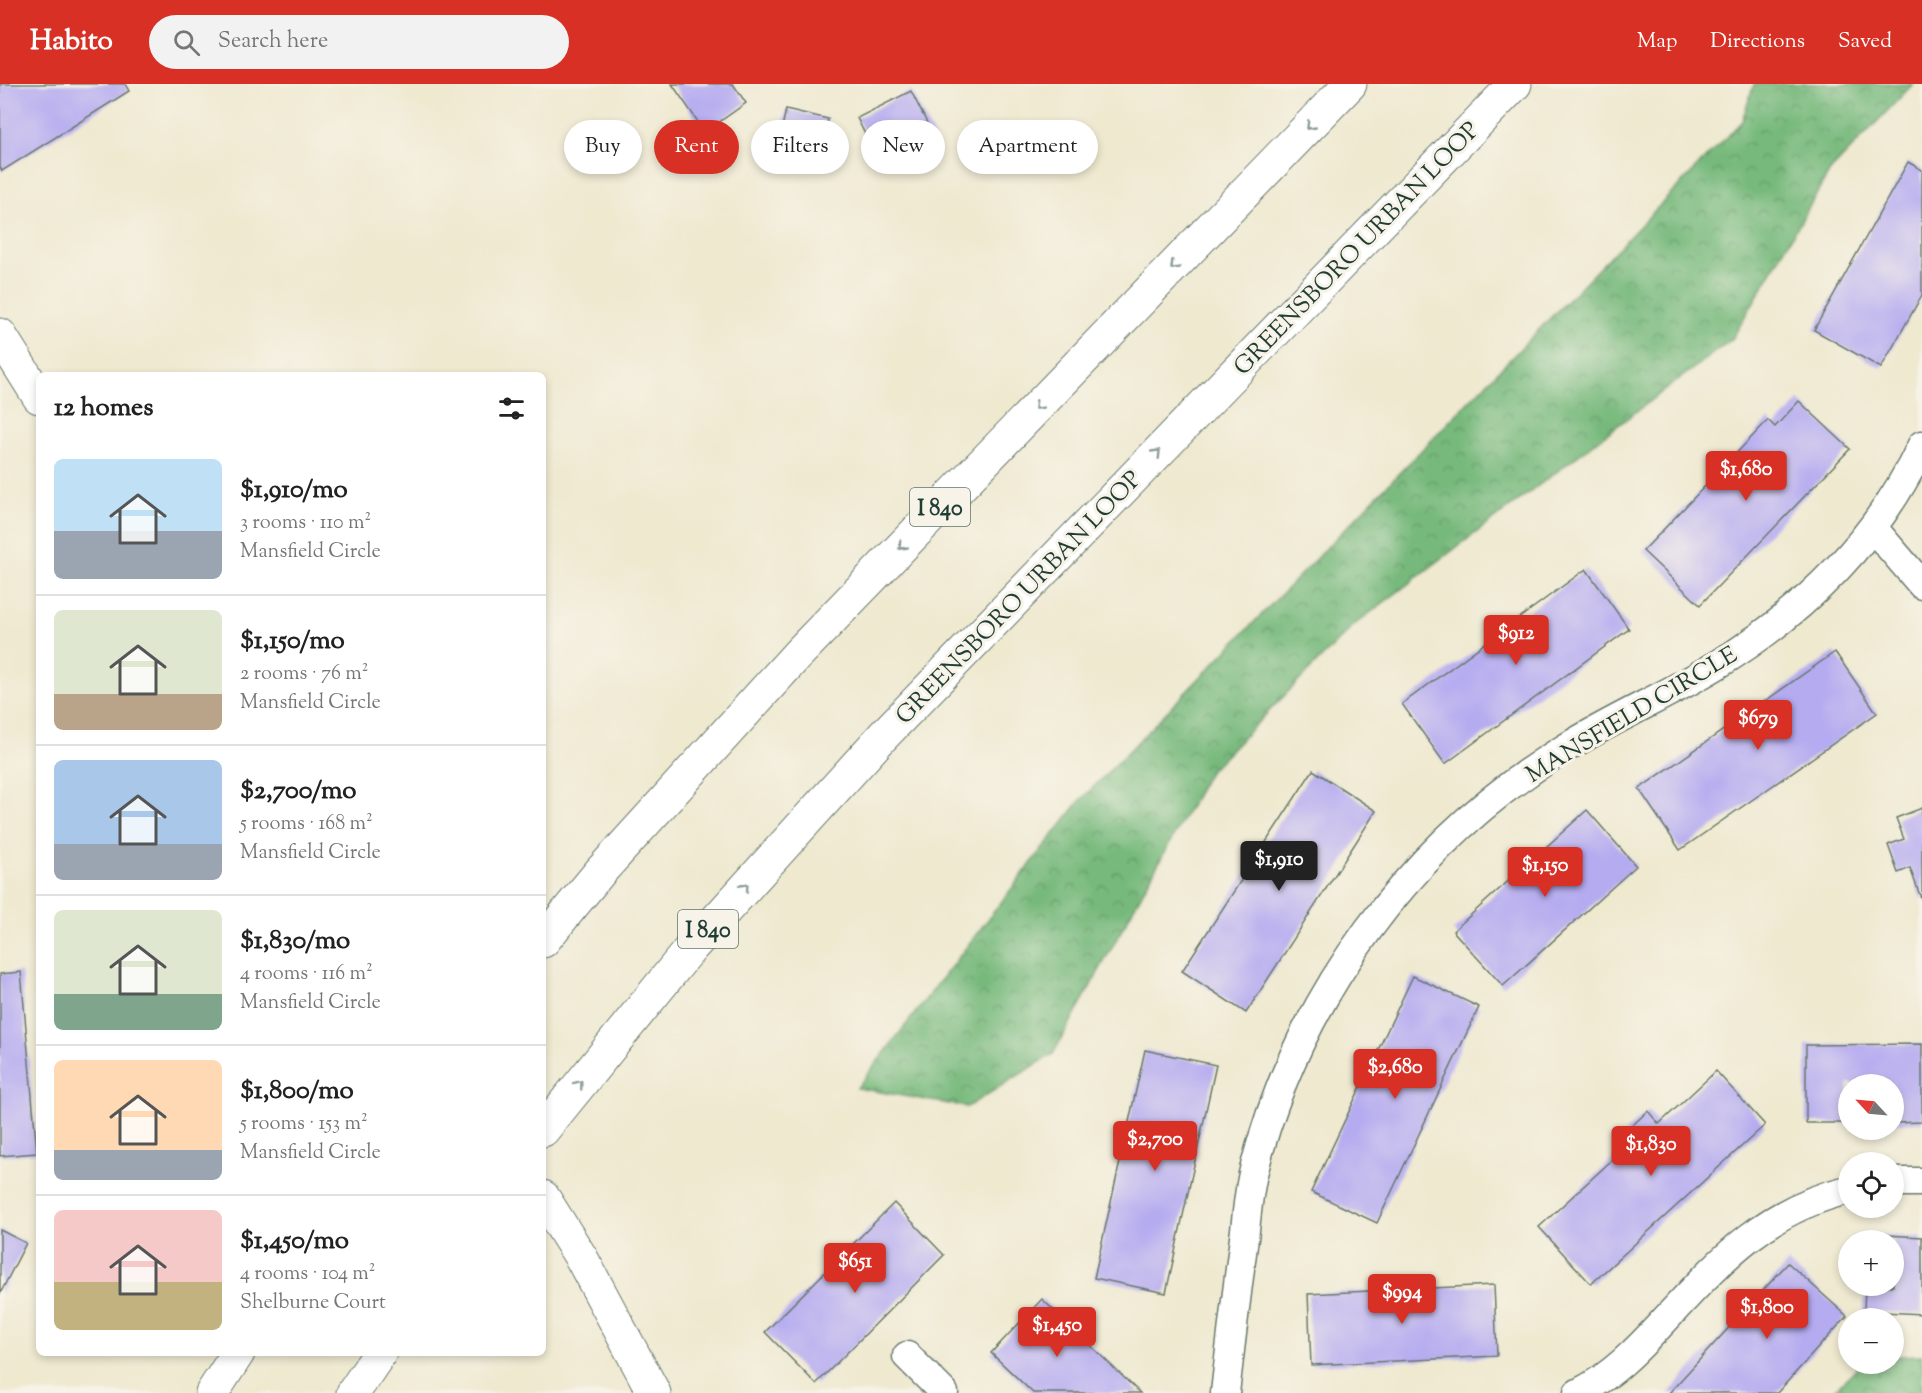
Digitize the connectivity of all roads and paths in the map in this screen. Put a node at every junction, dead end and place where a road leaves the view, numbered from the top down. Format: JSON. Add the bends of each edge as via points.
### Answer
{"nodes":[{"id":1,"x":1350,"y":84,"type":"edge"},
{"id":2,"x":1515,"y":84,"type":"edge"},
{"id":3,"x":0,"y":335,"type":"edge"},
{"id":4,"x":36,"y":392,"type":"edge"},
{"id":5,"x":1922,"y":445,"type":"edge"},
{"id":6,"x":1874,"y":529,"type":"junction"},
{"id":7,"x":1922,"y":585,"type":"edge"},
{"id":8,"x":546,"y":937,"type":"edge"},
{"id":9,"x":546,"y":1126,"type":"edge"},
{"id":10,"x":1904,"y":1182,"type":"edge"},
{"id":11,"x":1922,"y":1182,"type":"edge"},
{"id":12,"x":1838,"y":1192,"type":"edge"},
{"id":13,"x":546,"y":1202,"type":"edge"},
{"id":14,"x":236,"y":1356,"type":"edge"},
{"id":15,"x":378,"y":1356,"type":"edge"},
{"id":16,"x":907,"y":1356,"type":"dead end"},
{"id":17,"x":212,"y":1393,"type":"edge"},
{"id":18,"x":353,"y":1393,"type":"edge"},
{"id":19,"x":654,"y":1393,"type":"edge"},
{"id":20,"x":944,"y":1393,"type":"edge"},
{"id":21,"x":1225,"y":1393,"type":"edge"},
{"id":22,"x":1578,"y":1393,"type":"edge"}],
"edges":[{"from":1,"to":8,"type":"main road","number":"I 840","one_way":true,"via":[[797,655],[600,872]]},
{"from":9,"to":2,"type":"main road","name":"GREENSBORO URBAN LOOP","number":"I 840","one_way":true,"via":[[690,949],[883,736]]},
{"from":3,"to":4,"type":"main road"},
{"from":5,"to":6,"type":"street","name":"MANSFIELD CIRCLE"},
{"from":6,"to":7,"type":"street"},
{"from":6,"to":21,"type":"street","name":"MANSFIELD CIRCLE","via":[[1826,582],[1772,628],[1718,665],[1563,749],[1476,814],[1409,879],[1364,934],[1298,1045],[1269,1115],[1252,1174]]},
{"from":10,"to":11,"type":"street"},
{"from":12,"to":22,"type":"street","via":[[1779,1215],[1730,1251],[1634,1353]]},
{"from":13,"to":19,"type":"main road","via":[[582,1259]]},
{"from":14,"to":17,"type":"main road"},
{"from":15,"to":18,"type":"main road"},
{"from":16,"to":20,"type":"street"}]}
